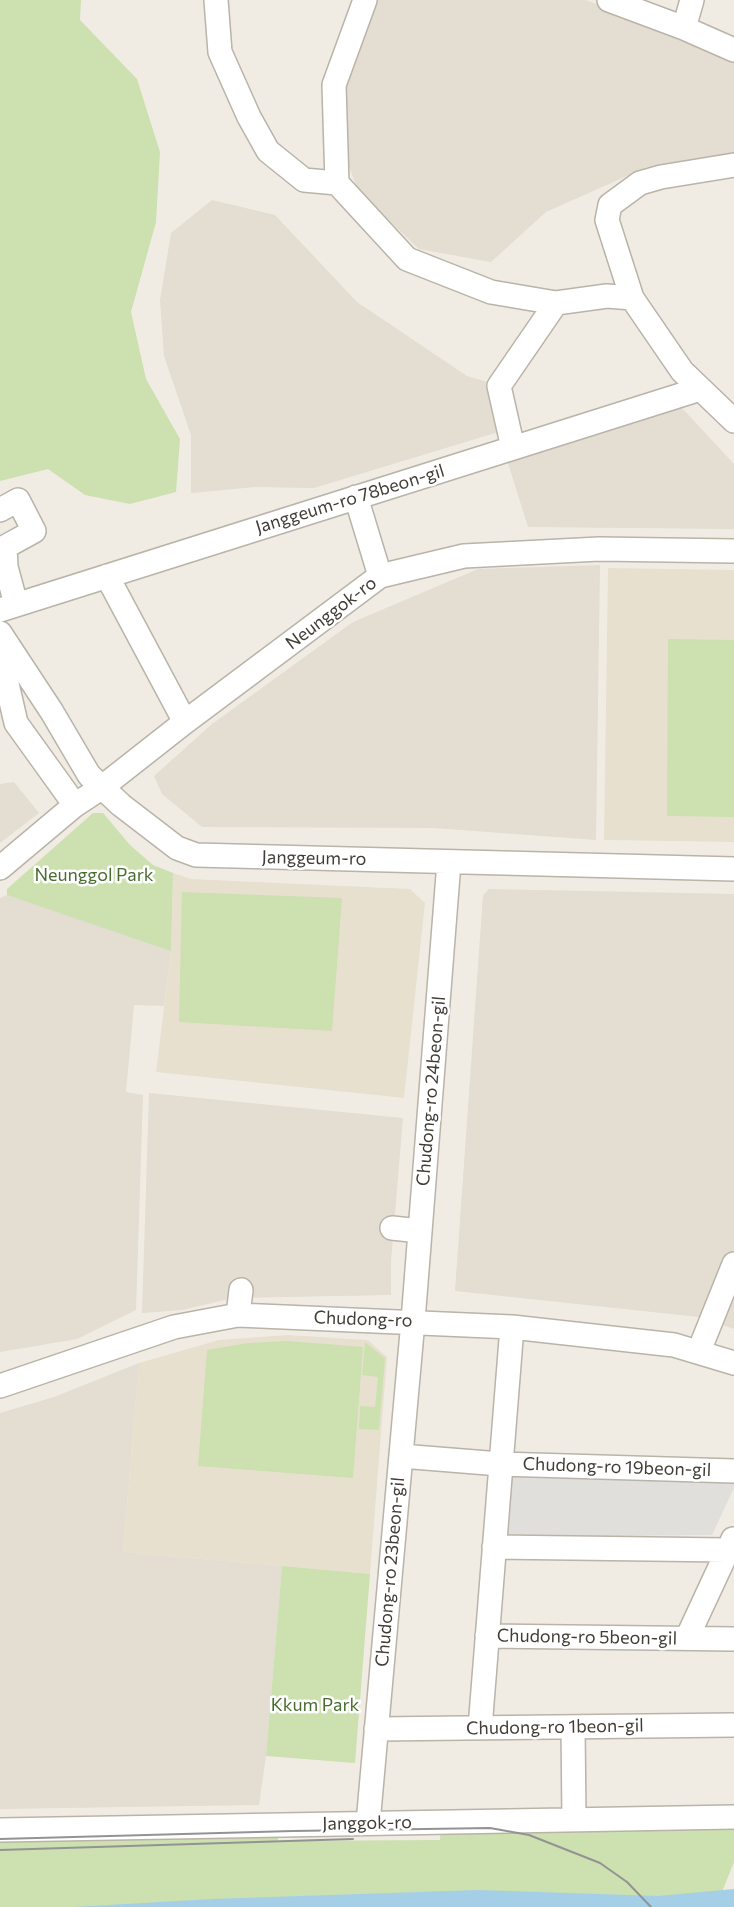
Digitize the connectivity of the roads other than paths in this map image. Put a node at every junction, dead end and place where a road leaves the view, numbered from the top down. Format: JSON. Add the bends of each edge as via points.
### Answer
{"nodes":[{"id":1,"x":216,"y":0,"type":"edge"},
{"id":2,"x":365,"y":0,"type":"edge"},
{"id":3,"x":609,"y":0,"type":"edge"},
{"id":4,"x":692,"y":0,"type":"edge"},
{"id":5,"x":684,"y":28,"type":"junction"},
{"id":6,"x":734,"y":50,"type":"edge"},
{"id":7,"x":734,"y":165,"type":"edge"},
{"id":8,"x":337,"y":183,"type":"junction"},
{"id":9,"x":623,"y":270,"type":"junction"},
{"id":10,"x":607,"y":296,"type":"junction"},
{"id":11,"x":632,"y":298,"type":"junction"},
{"id":12,"x":556,"y":303,"type":"junction"},
{"id":13,"x":700,"y":389,"type":"junction"},
{"id":14,"x":734,"y":422,"type":"edge"},
{"id":15,"x":513,"y":448,"type":"junction"},
{"id":16,"x":356,"y":497,"type":"junction"},
{"id":17,"x":0,"y":510,"type":"edge"},
{"id":18,"x":734,"y":551,"type":"edge"},
{"id":19,"x":107,"y":576,"type":"junction"},
{"id":20,"x":380,"y":576,"type":"junction"},
{"id":21,"x":8,"y":607,"type":"edge"},
{"id":22,"x":4,"y":639,"type":"edge"},
{"id":23,"x":185,"y":722,"type":"junction"},
{"id":24,"x":101,"y":788,"type":"junction"},
{"id":25,"x":75,"y":805,"type":"junction"},
{"id":26,"x":449,"y":862,"type":"junction"},
{"id":27,"x":0,"y":869,"type":"edge"},
{"id":28,"x":734,"y":869,"type":"edge"},
{"id":29,"x":392,"y":1228,"type":"dead end"},
{"id":30,"x":420,"y":1231,"type":"junction"},
{"id":31,"x":734,"y":1264,"type":"edge"},
{"id":32,"x":242,"y":1290,"type":"dead end"},
{"id":33,"x":238,"y":1315,"type":"junction"},
{"id":34,"x":413,"y":1321,"type":"junction"},
{"id":35,"x":512,"y":1327,"type":"junction"},
{"id":36,"x":699,"y":1351,"type":"junction"},
{"id":37,"x":734,"y":1363,"type":"edge"},
{"id":38,"x":0,"y":1386,"type":"edge"},
{"id":39,"x":401,"y":1456,"type":"junction"},
{"id":40,"x":500,"y":1464,"type":"junction"},
{"id":41,"x":734,"y":1471,"type":"edge"},
{"id":42,"x":731,"y":1544,"type":"edge"},
{"id":43,"x":494,"y":1547,"type":"junction"},
{"id":44,"x":487,"y":1636,"type":"junction"},
{"id":45,"x":687,"y":1638,"type":"junction"},
{"id":46,"x":734,"y":1639,"type":"edge"},
{"id":47,"x":734,"y":1725,"type":"edge"},
{"id":48,"x":573,"y":1727,"type":"junction"},
{"id":49,"x":480,"y":1728,"type":"junction"},
{"id":50,"x":376,"y":1729,"type":"junction"},
{"id":51,"x":734,"y":1817,"type":"edge"},
{"id":52,"x":574,"y":1820,"type":"junction"},
{"id":53,"x":368,"y":1823,"type":"junction"},
{"id":54,"x":0,"y":1830,"type":"edge"}],
"edges":[{"from":1,"to":8,"type":"street","via":[[220,52],[268,151],[304,180]]},
{"from":2,"to":8,"type":"street","via":[[334,85]]},
{"from":3,"to":5,"type":"street"},
{"from":4,"to":5,"type":"street"},
{"from":5,"to":6,"type":"street"},
{"from":7,"to":9,"type":"street","via":[[640,183],[610,205],[607,220]]},
{"from":8,"to":12,"type":"street","via":[[407,258],[491,292]]},
{"from":9,"to":10,"type":"street","via":[[621,289]]},
{"from":9,"to":11,"type":"street"},
{"from":10,"to":11,"type":"street"},
{"from":10,"to":12,"type":"street"},
{"from":11,"to":13,"type":"street","via":[[682,371]]},
{"from":12,"to":15,"type":"street","via":[[499,386]]},
{"from":13,"to":14,"type":"street"},
{"from":13,"to":15,"type":"street","name":"Janggeum-ro 78beon-gil"},
{"from":15,"to":16,"type":"street","name":"Janggeum-ro 78beon-gil"},
{"from":16,"to":19,"type":"street","name":"Janggeum-ro 78beon-gil"},
{"from":16,"to":20,"type":"street"},
{"from":17,"to":21,"type":"street","via":[[18,500],[34,531],[5,547]]},
{"from":18,"to":20,"type":"street","name":"Neunggok-ro","via":[[599,549],[464,555]]},
{"from":19,"to":21,"type":"street","name":"Janggeum-ro 78beon-gil"},
{"from":19,"to":23,"type":"street"},
{"from":20,"to":23,"type":"street","name":"Neunggok-ro"},
{"from":22,"to":24,"type":"street","name":"Janggeum-ro"},
{"from":22,"to":25,"type":"street","via":[[2,662],[16,723]]},
{"from":23,"to":24,"type":"street","name":"Neunggok-ro"},
{"from":24,"to":25,"type":"street","name":"Neunggok-ro"},
{"from":24,"to":26,"type":"street","name":"Janggeum-ro","via":[[177,848],[196,855]]},
{"from":25,"to":27,"type":"street","name":"Neunggok-ro"},
{"from":26,"to":28,"type":"street","name":"Janggeum-ro"},
{"from":26,"to":30,"type":"street","name":"Chudong-ro 24beon-gil"},
{"from":29,"to":30,"type":"street"},
{"from":30,"to":34,"type":"street","name":"Chudong-ro 24beon-gil"},
{"from":31,"to":36,"type":"street"},
{"from":32,"to":33,"type":"street"},
{"from":33,"to":34,"type":"street","name":"Chudong-ro"},
{"from":33,"to":38,"type":"street","name":"Chudong-ro","via":[[174,1327]]},
{"from":34,"to":35,"type":"street","name":"Chudong-ro"},
{"from":34,"to":39,"type":"street","name":"Chudong-ro 23beon-gil"},
{"from":35,"to":36,"type":"street","name":"Chudong-ro","via":[[629,1338]]},
{"from":35,"to":40,"type":"street","name":"Chudong-ro 19beon-gil"},
{"from":36,"to":37,"type":"street","name":"Chudong-ro"},
{"from":39,"to":40,"type":"street","name":"Chudong-ro 19beon-gil"},
{"from":39,"to":50,"type":"street","name":"Chudong-ro 23beon-gil"},
{"from":40,"to":41,"type":"street","name":"Chudong-ro 19beon-gil"},
{"from":40,"to":43,"type":"street","name":"Chudong-ro 19beon-gil"},
{"from":42,"to":43,"type":"street"},
{"from":42,"to":45,"type":"street","name":"Chudong-ro 5beon-gil"},
{"from":43,"to":44,"type":"street","name":"Chudong-ro 19beon-gil"},
{"from":44,"to":45,"type":"street","name":"Chudong-ro 5beon-gil"},
{"from":44,"to":49,"type":"street","name":"Chudong-ro 19beon-gil"},
{"from":45,"to":46,"type":"street","name":"Chudong-ro 5beon-gil"},
{"from":47,"to":48,"type":"street","name":"Chudong-ro 1beon-gil"},
{"from":48,"to":49,"type":"street","name":"Chudong-ro 1beon-gil"},
{"from":48,"to":52,"type":"street"},
{"from":49,"to":50,"type":"street","name":"Chudong-ro 1beon-gil"},
{"from":50,"to":53,"type":"street","name":"Chudong-ro 23beon-gil"},
{"from":51,"to":52,"type":"street","name":"Janggok-ro"},
{"from":52,"to":53,"type":"street","name":"Janggok-ro"},
{"from":53,"to":54,"type":"street","name":"Janggok-ro"}]}
